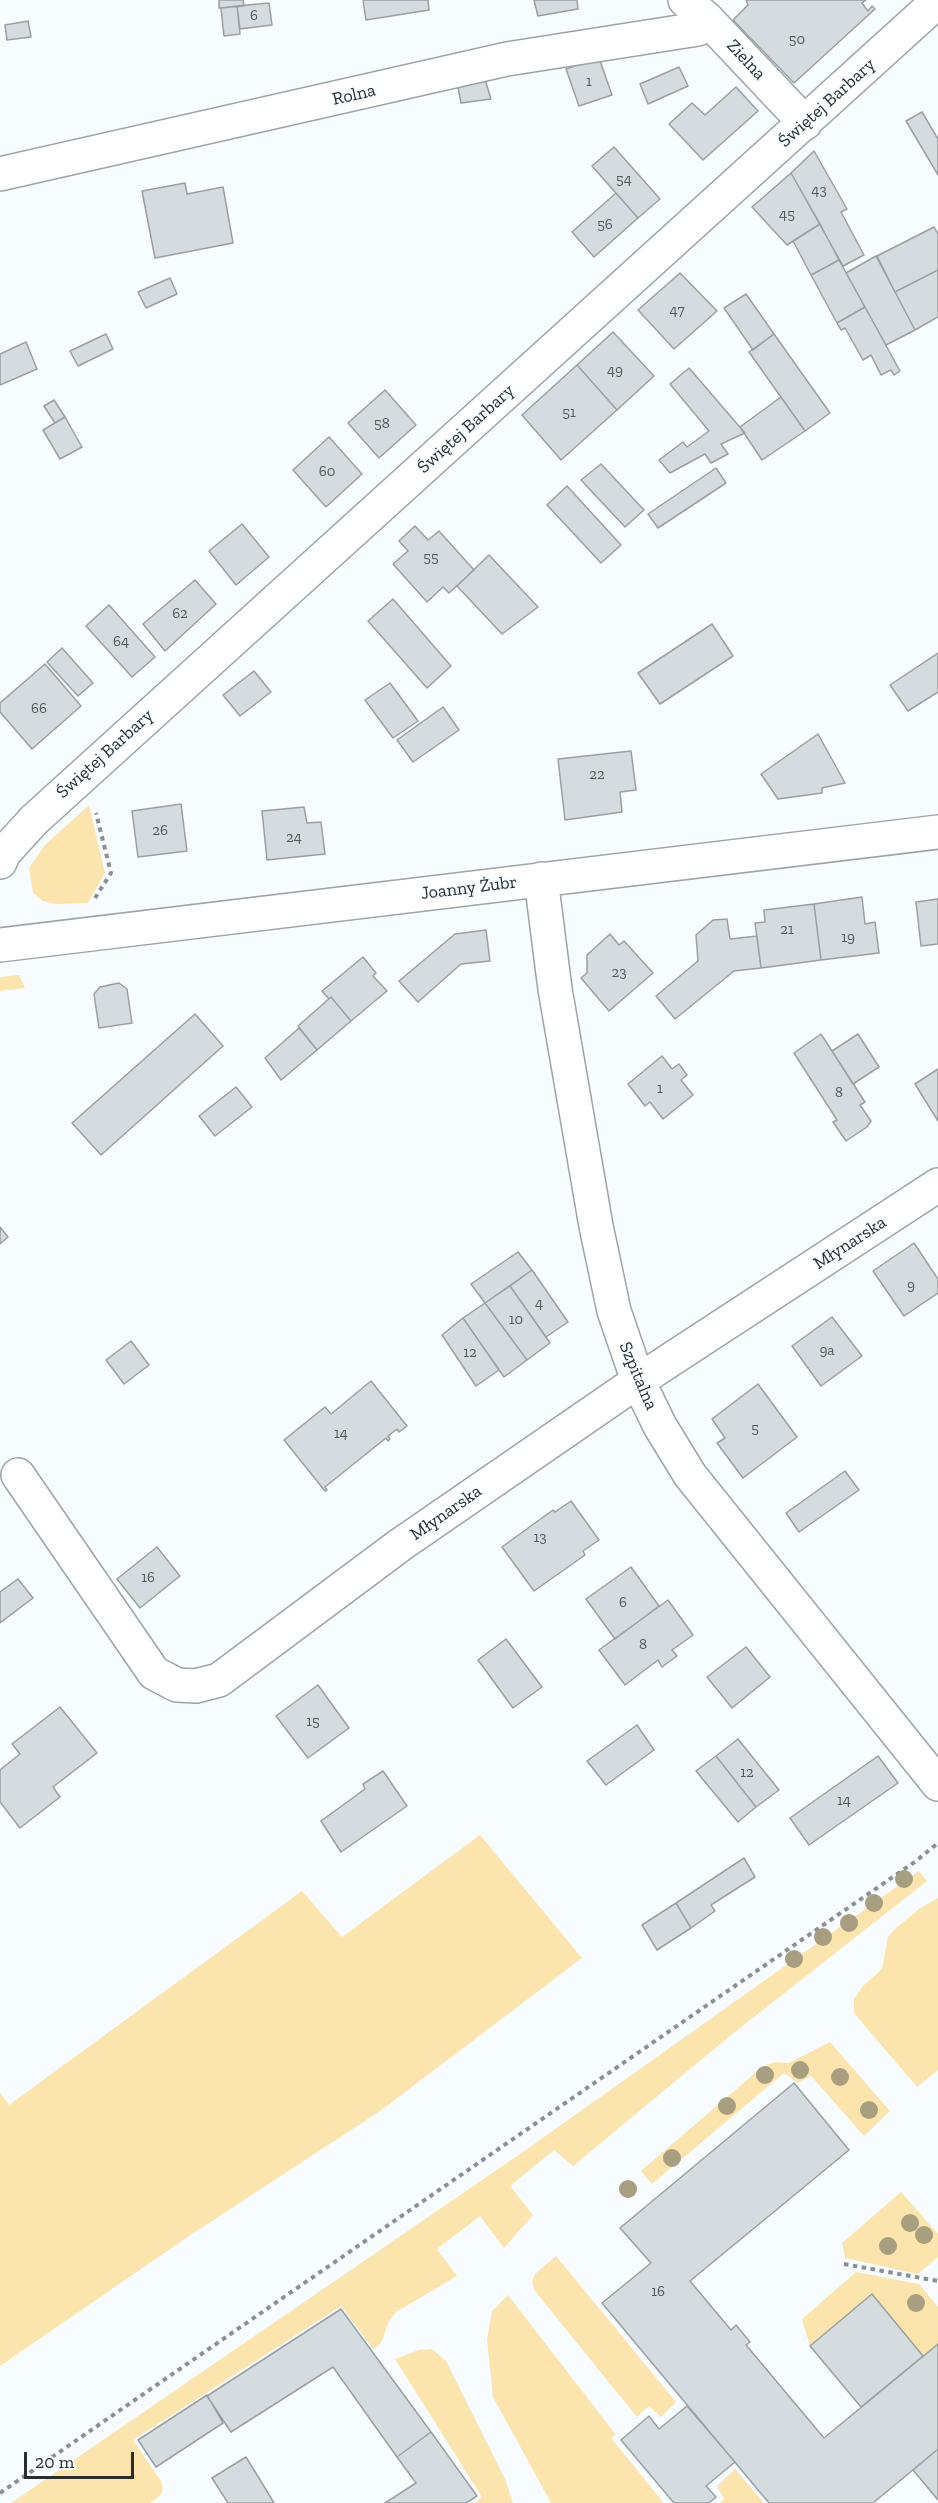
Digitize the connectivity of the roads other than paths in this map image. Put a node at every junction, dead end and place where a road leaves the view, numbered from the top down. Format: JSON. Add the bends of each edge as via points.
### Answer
{"nodes":[{"id":1,"x":938,"y":1,"type":"edge"},
{"id":2,"x":696,"y":10,"type":"edge"},
{"id":3,"x":805,"y":123,"type":"junction"},
{"id":4,"x":0,"y":174,"type":"edge"},
{"id":5,"x":938,"y":832,"type":"edge"},
{"id":6,"x":0,"y":862,"type":"edge"},
{"id":7,"x":541,"y":879,"type":"junction"},
{"id":8,"x":0,"y":945,"type":"edge"},
{"id":9,"x":938,"y":1185,"type":"edge"},
{"id":10,"x":638,"y":1381,"type":"junction"},
{"id":11,"x":18,"y":1475,"type":"dead end"},
{"id":12,"x":938,"y":1784,"type":"edge"}],
"edges":[{"from":1,"to":3,"type":"street","name":"Świętej Barbary"},
{"from":2,"to":3,"type":"street","name":"Zielna"},
{"from":2,"to":4,"type":"street","name":"Rolna","via":[[698,29],[507,59]]},
{"from":3,"to":6,"type":"street","name":"Świętej Barbary","via":[[34,820]]},
{"from":5,"to":7,"type":"street","name":"Joanny Żubr"},
{"from":7,"to":8,"type":"street","name":"Joanny Żubr"},
{"from":7,"to":10,"type":"street","name":"Szpitalna","via":[[557,1001],[598,1237],[614,1311]]},
{"from":9,"to":10,"type":"street","name":"Młynarska"},
{"from":10,"to":11,"type":"street","name":"Młynarska","via":[[400,1545],[219,1680],[196,1686],[177,1685],[154,1673]]},
{"from":10,"to":12,"type":"street","name":"Szpitalna","via":[[664,1434],[696,1483]]}]}
